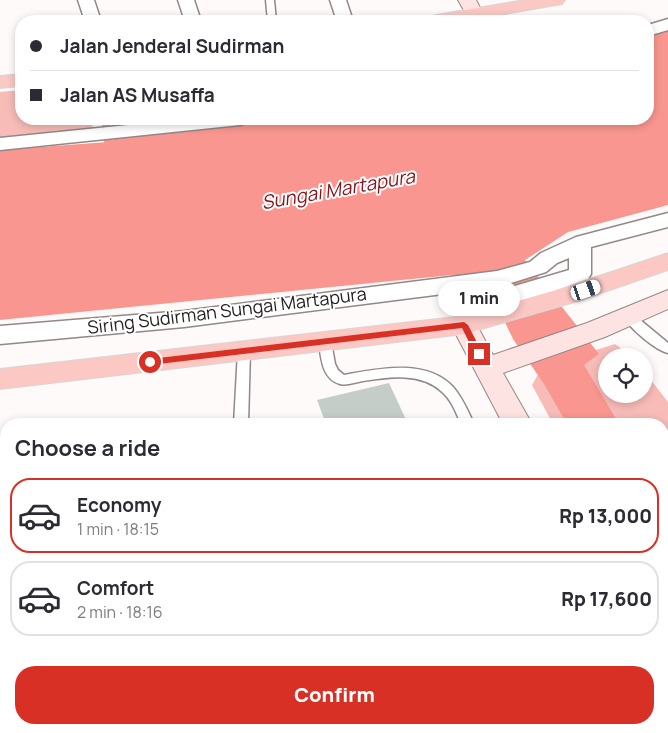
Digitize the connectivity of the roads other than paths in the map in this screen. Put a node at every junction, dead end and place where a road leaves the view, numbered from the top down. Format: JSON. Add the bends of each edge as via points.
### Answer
{"nodes":[{"id":1,"x":86,"y":0,"type":"edge"},
{"id":2,"x":186,"y":0,"type":"edge"},
{"id":3,"x":270,"y":0,"type":"edge"},
{"id":4,"x":338,"y":0,"type":"edge"},
{"id":5,"x":556,"y":0,"type":"edge"},
{"id":6,"x":471,"y":8,"type":"edge"},
{"id":7,"x":91,"y":15,"type":"edge"},
{"id":8,"x":191,"y":15,"type":"edge"},
{"id":9,"x":271,"y":15,"type":"edge"},
{"id":10,"x":343,"y":15,"type":"edge"},
{"id":11,"x":452,"y":15,"type":"edge"},
{"id":12,"x":668,"y":24,"type":"edge"},
{"id":13,"x":654,"y":29,"type":"edge"},
{"id":14,"x":15,"y":81,"type":"edge"},
{"id":15,"x":0,"y":82,"type":"edge"},
{"id":16,"x":182,"y":125,"type":"edge"},
{"id":17,"x":0,"y":144,"type":"edge"},
{"id":18,"x":668,"y":220,"type":"edge"},
{"id":19,"x":580,"y":244,"type":"junction"},
{"id":20,"x":668,"y":261,"type":"edge"},
{"id":21,"x":563,"y":288,"type":"junction"},
{"id":22,"x":668,"y":299,"type":"edge"},
{"id":23,"x":475,"y":315,"type":"junction"},
{"id":24,"x":629,"y":317,"type":"junction"},
{"id":25,"x":0,"y":335,"type":"edge"},
{"id":26,"x":325,"y":342,"type":"junction"},
{"id":27,"x":668,"y":349,"type":"edge"},
{"id":28,"x":244,"y":351,"type":"junction"},
{"id":29,"x":486,"y":368,"type":"junction"},
{"id":30,"x":0,"y":379,"type":"edge"},
{"id":31,"x":241,"y":418,"type":"edge"},
{"id":32,"x":465,"y":418,"type":"edge"},
{"id":33,"x":515,"y":418,"type":"edge"}],
"edges":[{"from":1,"to":7,"type":"street"},
{"from":2,"to":8,"type":"street"},
{"from":3,"to":9,"type":"lane"},
{"from":4,"to":10,"type":"street"},
{"from":5,"to":6,"type":"main road"},
{"from":6,"to":11,"type":"main road"},
{"from":12,"to":13,"type":"street"},
{"from":14,"to":15,"type":"main road"},
{"from":16,"to":17,"type":"street"},
{"from":18,"to":19,"type":"street"},
{"from":19,"to":21,"type":"street","via":[[580,274]]},
{"from":19,"to":25,"type":"street","name":"Siring Sudirman Sungai Martapura","via":[[549,258],[538,267],[498,279],[184,319]]},
{"from":20,"to":21,"type":"main road"},
{"from":21,"to":23,"type":"main road"},
{"from":22,"to":24,"type":"main road"},
{"from":23,"to":26,"type":"main road"},
{"from":23,"to":29,"type":"main road"},
{"from":24,"to":27,"type":"lane"},
{"from":24,"to":29,"type":"main road"},
{"from":26,"to":28,"type":"main road"},
{"from":26,"to":32,"type":"lane","via":[[329,368],[336,377],[343,380],[392,372],[428,376],[446,387]]},
{"from":28,"to":30,"type":"main road"},
{"from":28,"to":31,"type":"lane"},
{"from":29,"to":33,"type":"main road"}]}
